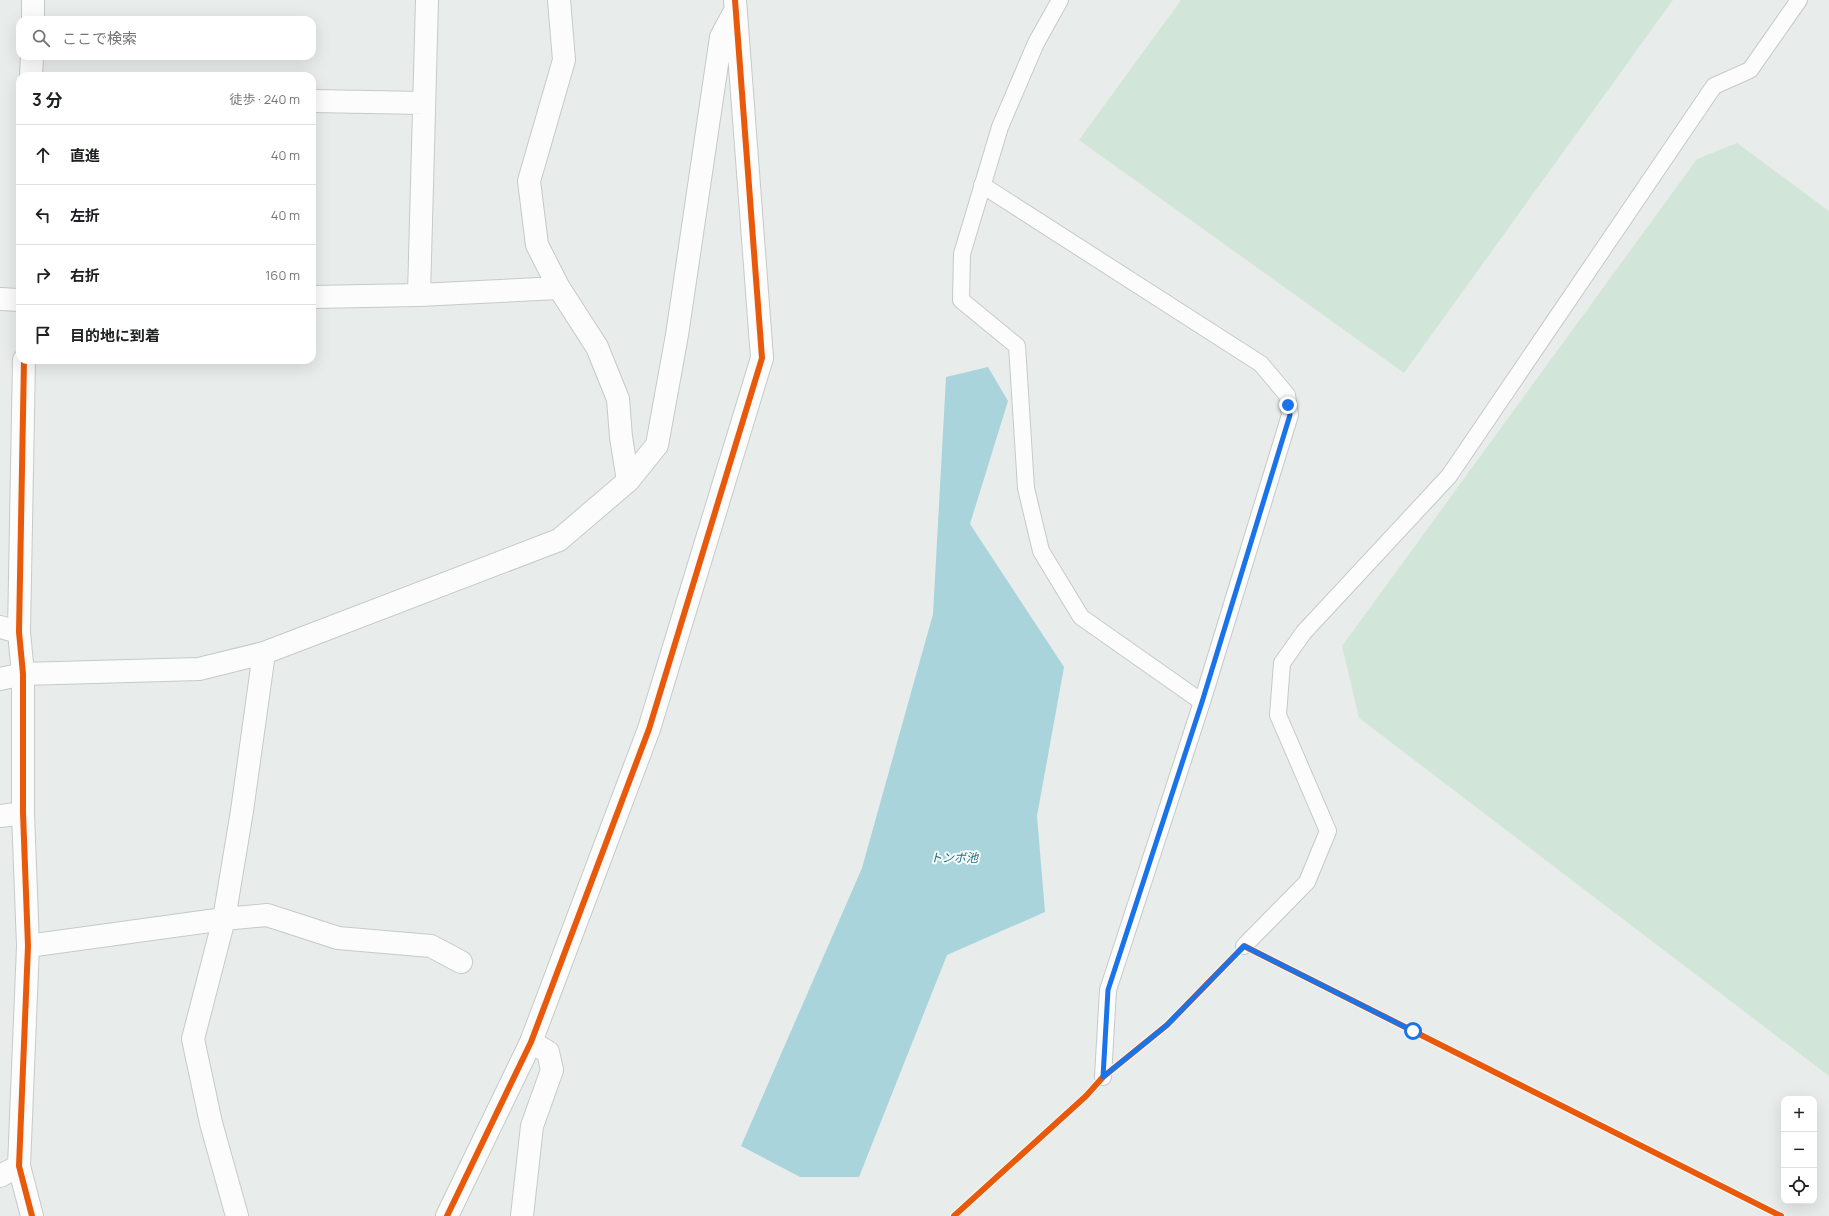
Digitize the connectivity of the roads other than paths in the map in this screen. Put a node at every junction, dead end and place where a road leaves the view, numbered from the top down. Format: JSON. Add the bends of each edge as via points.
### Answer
{"nodes":[{"id":1,"x":33,"y":0,"type":"edge"},
{"id":2,"x":427,"y":0,"type":"edge"},
{"id":3,"x":559,"y":0,"type":"edge"},
{"id":4,"x":1060,"y":0,"type":"edge"},
{"id":5,"x":1800,"y":0,"type":"edge"},
{"id":6,"x":735,"y":5,"type":"edge"},
{"id":7,"x":33,"y":16,"type":"edge"},
{"id":8,"x":32,"y":60,"type":"edge"},
{"id":9,"x":31,"y":72,"type":"edge"},
{"id":10,"x":316,"y":101,"type":"edge"},
{"id":11,"x":424,"y":104,"type":"junction"},
{"id":12,"x":982,"y":185,"type":"junction"},
{"id":13,"x":559,"y":288,"type":"junction"},
{"id":14,"x":419,"y":295,"type":"junction"},
{"id":15,"x":316,"y":297,"type":"edge"},
{"id":16,"x":0,"y":299,"type":"edge"},
{"id":17,"x":16,"y":300,"type":"edge"},
{"id":18,"x":24,"y":364,"type":"edge"},
{"id":19,"x":628,"y":481,"type":"junction"},
{"id":20,"x":10,"y":630,"type":"edge"},
{"id":21,"x":264,"y":653,"type":"junction"},
{"id":22,"x":22,"y":674,"type":"junction"},
{"id":23,"x":0,"y":679,"type":"edge"},
{"id":24,"x":1202,"y":702,"type":"junction"},
{"id":25,"x":23,"y":813,"type":"junction"},
{"id":26,"x":0,"y":816,"type":"edge"},
{"id":27,"x":224,"y":919,"type":"junction"},
{"id":28,"x":28,"y":946,"type":"junction"},
{"id":29,"x":1244,"y":946,"type":"road end"},
{"id":30,"x":461,"y":962,"type":"dead end"},
{"id":31,"x":531,"y":1042,"type":"junction"},
{"id":32,"x":1103,"y":1077,"type":"road end"},
{"id":33,"x":19,"y":1166,"type":"junction"},
{"id":34,"x":0,"y":1176,"type":"edge"},
{"id":35,"x":32,"y":1216,"type":"edge"},
{"id":36,"x":237,"y":1216,"type":"edge"},
{"id":37,"x":447,"y":1216,"type":"edge"},
{"id":38,"x":522,"y":1216,"type":"edge"}],
"edges":[{"from":1,"to":7,"type":"street"},
{"from":2,"to":11,"type":"street"},
{"from":3,"to":13,"type":"street","via":[[564,60],[529,181],[537,245]]},
{"from":4,"to":12,"type":"lane","via":[[1036,43],[1000,127]]},
{"from":5,"to":29,"type":"lane","via":[[1750,70],[1714,86],[1449,476],[1304,632],[1282,663],[1278,714],[1328,831],[1307,882]]},
{"from":6,"to":19,"type":"street","via":[[721,37],[677,335],[657,445]]},
{"from":6,"to":31,"type":"street","via":[[762,358],[649,730]]},
{"from":8,"to":9,"type":"street"},
{"from":10,"to":11,"type":"street"},
{"from":11,"to":14,"type":"street"},
{"from":12,"to":24,"type":"lane","via":[[962,254],[961,300],[1017,346],[1026,488],[1041,552],[1081,617]]},
{"from":12,"to":24,"type":"lane","via":[[1261,364],[1287,395],[1290,415]]},
{"from":13,"to":14,"type":"street"},
{"from":13,"to":19,"type":"street","via":[[597,347],[618,399]]},
{"from":14,"to":15,"type":"street"},
{"from":16,"to":17,"type":"street"},
{"from":18,"to":20,"type":"street"},
{"from":19,"to":21,"type":"street","via":[[559,540]]},
{"from":20,"to":22,"type":"street"},
{"from":21,"to":22,"type":"street","via":[[199,669]]},
{"from":21,"to":27,"type":"street"},
{"from":22,"to":23,"type":"street"},
{"from":22,"to":25,"type":"street"},
{"from":24,"to":32,"type":"lane","via":[[1108,990]]},
{"from":25,"to":26,"type":"street"},
{"from":25,"to":28,"type":"street"},
{"from":27,"to":28,"type":"street"},
{"from":27,"to":30,"type":"street","via":[[267,915],[338,938],[431,946]]},
{"from":27,"to":36,"type":"street","via":[[193,1039],[211,1123]]},
{"from":28,"to":33,"type":"street"},
{"from":31,"to":37,"type":"street"},
{"from":31,"to":38,"type":"street","via":[[548,1052],[552,1070],[532,1126]]},
{"from":33,"to":34,"type":"street"},
{"from":33,"to":35,"type":"street"}]}
